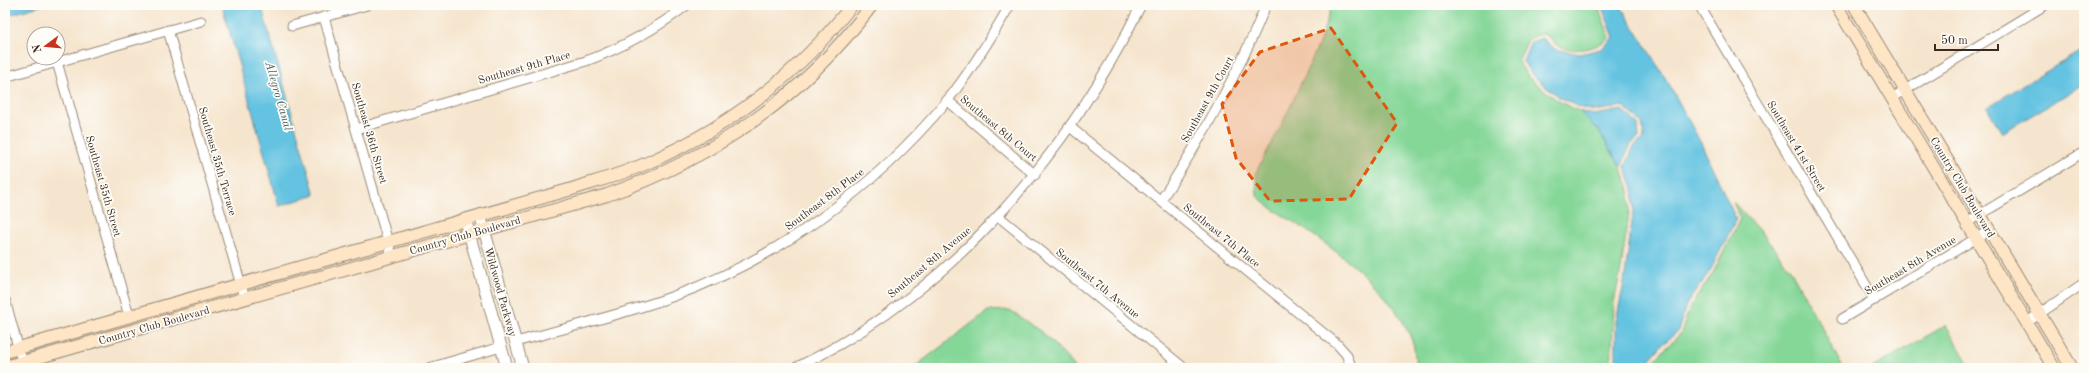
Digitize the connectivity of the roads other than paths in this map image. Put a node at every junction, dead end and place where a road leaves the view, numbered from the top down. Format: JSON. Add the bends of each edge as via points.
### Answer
{"nodes":[{"id":1,"x":366,"y":5,"type":"edge"},
{"id":2,"x":688,"y":5,"type":"edge"},
{"id":3,"x":852,"y":5,"type":"edge"},
{"id":4,"x":872,"y":5,"type":"edge"},
{"id":5,"x":1010,"y":5,"type":"edge"},
{"id":6,"x":1141,"y":5,"type":"edge"},
{"id":7,"x":1266,"y":5,"type":"edge"},
{"id":8,"x":1699,"y":5,"type":"edge"},
{"id":9,"x":1836,"y":5,"type":"edge"},
{"id":10,"x":1854,"y":5,"type":"edge"},
{"id":11,"x":2045,"y":5,"type":"edge"},
{"id":12,"x":324,"y":17,"type":"junction"},
{"id":13,"x":201,"y":21,"type":"dead end"},
{"id":14,"x":292,"y":26,"type":"dead end"},
{"id":15,"x":168,"y":30,"type":"junction"},
{"id":16,"x":66,"y":59,"type":"edge"},
{"id":17,"x":43,"y":66,"type":"edge"},
{"id":18,"x":58,"y":66,"type":"edge"},
{"id":19,"x":5,"y":77,"type":"edge"},
{"id":20,"x":1905,"y":90,"type":"junction"},
{"id":21,"x":1892,"y":98,"type":"junction"},
{"id":22,"x":947,"y":100,"type":"junction"},
{"id":23,"x":1070,"y":127,"type":"junction"},
{"id":24,"x":356,"y":129,"type":"junction"},
{"id":25,"x":2084,"y":152,"type":"edge"},
{"id":26,"x":1035,"y":175,"type":"junction"},
{"id":27,"x":1161,"y":200,"type":"junction"},
{"id":28,"x":480,"y":215,"type":"junction"},
{"id":29,"x":1980,"y":215,"type":"junction"},
{"id":30,"x":998,"y":216,"type":"junction"},
{"id":31,"x":465,"y":219,"type":"junction"},
{"id":32,"x":1966,"y":223,"type":"junction"},
{"id":33,"x":483,"y":230,"type":"junction"},
{"id":34,"x":1990,"y":230,"type":"junction"},
{"id":35,"x":469,"y":234,"type":"junction"},
{"id":36,"x":1976,"y":238,"type":"junction"},
{"id":37,"x":388,"y":242,"type":"junction"},
{"id":38,"x":392,"y":256,"type":"junction"},
{"id":39,"x":2084,"y":283,"type":"edge"},
{"id":40,"x":241,"y":284,"type":"junction"},
{"id":41,"x":245,"y":299,"type":"junction"},
{"id":42,"x":5,"y":300,"type":"edge"},
{"id":43,"x":1875,"y":300,"type":"junction"},
{"id":44,"x":2039,"y":314,"type":"junction"},
{"id":45,"x":129,"y":316,"type":"junction"},
{"id":46,"x":1842,"y":319,"type":"dead end"},
{"id":47,"x":2026,"y":323,"type":"junction"},
{"id":48,"x":516,"y":342,"type":"junction"},
{"id":49,"x":501,"y":347,"type":"junction"},
{"id":50,"x":19,"y":348,"type":"junction"},
{"id":51,"x":5,"y":352,"type":"edge"},
{"id":52,"x":24,"y":365,"type":"edge"},
{"id":53,"x":5,"y":367,"type":"edge"},
{"id":54,"x":429,"y":368,"type":"edge"},
{"id":55,"x":507,"y":368,"type":"edge"},
{"id":56,"x":523,"y":368,"type":"edge"},
{"id":57,"x":795,"y":368,"type":"edge"},
{"id":58,"x":1184,"y":368,"type":"edge"},
{"id":59,"x":1352,"y":368,"type":"edge"},
{"id":60,"x":2054,"y":368,"type":"edge"},
{"id":61,"x":2072,"y":368,"type":"edge"}],
"edges":[{"from":1,"to":12,"type":"street"},
{"from":2,"to":24,"type":"street","name":"Southeast 9th Place","via":[[634,41],[586,61]]},
{"from":3,"to":28,"type":"main road","name":"Country Club Boulevard","via":[[817,46],[771,88],[748,107],[695,140],[626,172]]},
{"from":4,"to":33,"type":"main road","name":"Country Club Boulevard","via":[[836,49],[791,92],[762,116],[719,144],[663,173],[629,187]]},
{"from":5,"to":22,"type":"street","name":"Southeast 8th Place","via":[[989,42]]},
{"from":6,"to":23,"type":"street","name":"Southeast 8th Avenue","via":[[1100,82]]},
{"from":7,"to":27,"type":"street","name":"Southeast 9th Court","via":[[1214,115]]},
{"from":8,"to":43,"type":"street","name":"Southeast 41st Street"},
{"from":9,"to":21,"type":"main road","name":"Country Club Boulevard"},
{"from":10,"to":20,"type":"main road","name":"Country Club Boulevard"},
{"from":11,"to":20,"type":"street"},
{"from":12,"to":14,"type":"street"},
{"from":12,"to":24,"type":"street","name":"Southeast 36th Street"},
{"from":13,"to":15,"type":"street"},
{"from":15,"to":16,"type":"street"},
{"from":15,"to":40,"type":"street","name":"Southeast 35th Terrace"},
{"from":17,"to":19,"type":"street"},
{"from":18,"to":45,"type":"street","name":"Southeast 35th Street"},
{"from":20,"to":21,"type":"street"},
{"from":20,"to":29,"type":"main road","name":"Country Club Boulevard"},
{"from":21,"to":32,"type":"main road","name":"Country Club Boulevard"},
{"from":22,"to":26,"type":"street","name":"Southeast 8th Court"},
{"from":22,"to":48,"type":"street","name":"Southeast 8th Place","via":[[879,172],[822,218],[771,251],[675,296]]},
{"from":23,"to":26,"type":"street","name":"Southeast 8th Avenue"},
{"from":23,"to":27,"type":"street","name":"Southeast 7th Place"},
{"from":24,"to":37,"type":"street","name":"Southeast 36th Street"},
{"from":25,"to":29,"type":"street"},
{"from":26,"to":30,"type":"street","name":"Southeast 8th Avenue"},
{"from":27,"to":59,"type":"street","name":"Southeast 7th Place","via":[[1338,345],[1346,354]]},
{"from":28,"to":31,"type":"main road","name":"Country Club Boulevard"},
{"from":28,"to":33,"type":"street","name":"Wildwood Parkway"},
{"from":29,"to":32,"type":"street"},
{"from":29,"to":34,"type":"main road","name":"Country Club Boulevard"},
{"from":30,"to":57,"type":"street","name":"Southeast 8th Avenue","via":[[959,255],[901,302],[838,345]]},
{"from":30,"to":58,"type":"street","name":"Southeast 7th Avenue"},
{"from":31,"to":35,"type":"street","name":"Wildwood Parkway"},
{"from":31,"to":37,"type":"main road","name":"Country Club Boulevard"},
{"from":32,"to":36,"type":"main road","name":"Country Club Boulevard"},
{"from":33,"to":35,"type":"main road","name":"Country Club Boulevard"},
{"from":33,"to":48,"type":"street","name":"Wildwood Parkway"},
{"from":34,"to":36,"type":"street","name":"Southeast 8th Avenue"},
{"from":34,"to":44,"type":"main road","name":"Country Club Boulevard"},
{"from":35,"to":38,"type":"main road","name":"Country Club Boulevard"},
{"from":35,"to":49,"type":"street","name":"Wildwood Parkway"},
{"from":36,"to":43,"type":"street","name":"Southeast 8th Avenue"},
{"from":36,"to":47,"type":"main road","name":"Country Club Boulevard"},
{"from":37,"to":38,"type":"street","name":"Southeast 36th Street"},
{"from":37,"to":40,"type":"main road","name":"Country Club Boulevard"},
{"from":38,"to":41,"type":"main road","name":"Country Club Boulevard"},
{"from":39,"to":44,"type":"street"},
{"from":40,"to":41,"type":"street","name":"Southeast 35th Terrace"},
{"from":40,"to":45,"type":"main road","name":"Country Club Boulevard"},
{"from":41,"to":52,"type":"main road","name":"Country Club Boulevard"},
{"from":42,"to":50,"type":"street"},
{"from":43,"to":46,"type":"street","name":"Southeast 8th Avenue"},
{"from":44,"to":47,"type":"street"},
{"from":44,"to":61,"type":"main road","name":"Country Club Boulevard"},
{"from":45,"to":50,"type":"main road","name":"Country Club Boulevard"},
{"from":47,"to":60,"type":"main road","name":"Country Club Boulevard"},
{"from":48,"to":49,"type":"street"},
{"from":48,"to":56,"type":"street","name":"Wildwood Parkway"},
{"from":49,"to":54,"type":"street"},
{"from":49,"to":55,"type":"street","name":"Wildwood Parkway"},
{"from":50,"to":51,"type":"main road","name":"Country Club Boulevard"},
{"from":50,"to":52,"type":"street"},
{"from":52,"to":53,"type":"main road","name":"Country Club Boulevard"}]}
